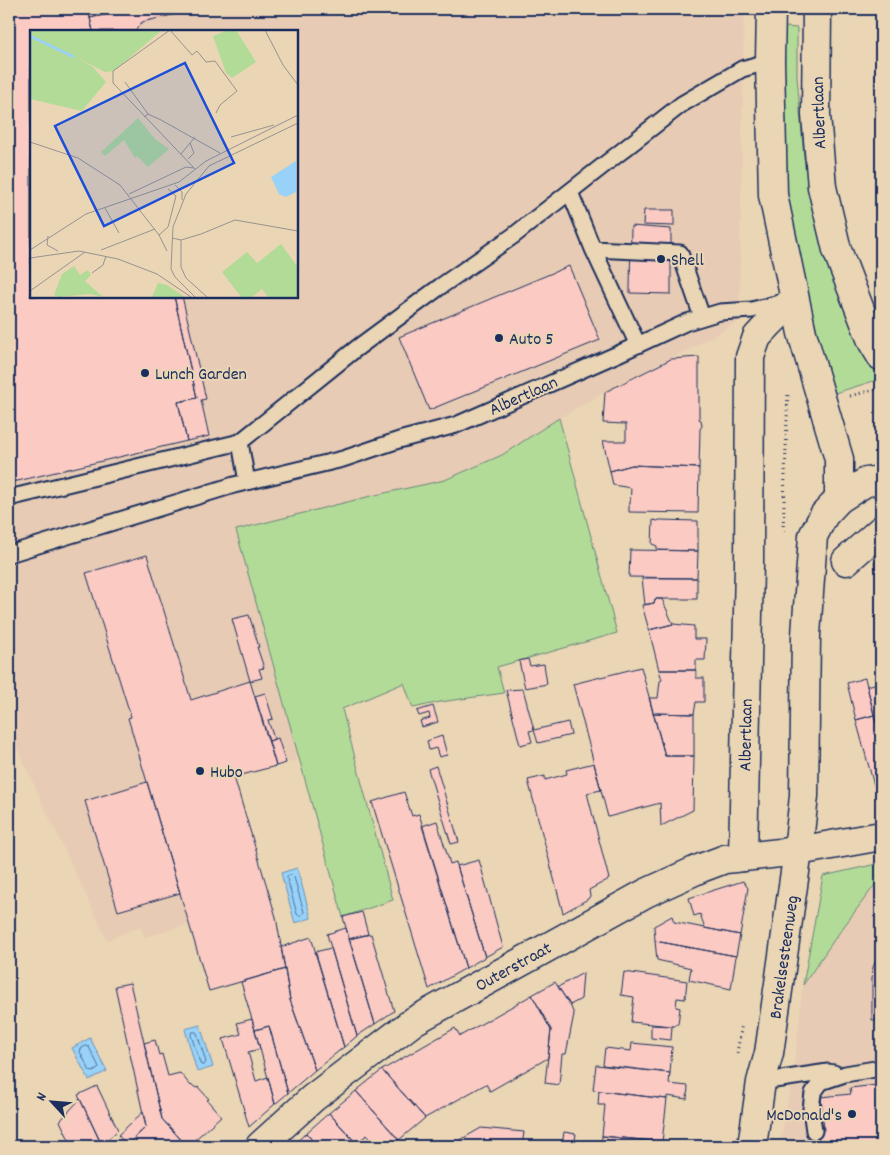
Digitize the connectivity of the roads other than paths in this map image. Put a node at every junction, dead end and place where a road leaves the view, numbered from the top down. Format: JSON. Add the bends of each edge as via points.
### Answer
{"nodes":[{"id":1,"x":771,"y":9,"type":"edge"},
{"id":2,"x":817,"y":9,"type":"edge"},
{"id":3,"x":770,"y":61,"type":"junction"},
{"id":4,"x":570,"y":192,"type":"junction"},
{"id":5,"x":593,"y":249,"type":"junction"},
{"id":6,"x":794,"y":299,"type":"junction"},
{"id":7,"x":702,"y":317,"type":"junction"},
{"id":8,"x":638,"y":345,"type":"junction"},
{"id":9,"x":881,"y":356,"type":"edge"},
{"id":10,"x":240,"y":442,"type":"junction"},
{"id":11,"x":881,"y":480,"type":"edge"},
{"id":12,"x":247,"y":482,"type":"junction"},
{"id":13,"x":9,"y":498,"type":"edge"},
{"id":14,"x":839,"y":499,"type":"junction"},
{"id":15,"x":881,"y":530,"type":"edge"},
{"id":16,"x":9,"y":554,"type":"edge"},
{"id":17,"x":846,"y":561,"type":"dead end"},
{"id":18,"x":881,"y":836,"type":"edge"},
{"id":19,"x":798,"y":850,"type":"junction"},
{"id":20,"x":743,"y":857,"type":"junction"},
{"id":21,"x":881,"y":1068,"type":"edge"},
{"id":22,"x":845,"y":1074,"type":"junction"},
{"id":23,"x":761,"y":1082,"type":"junction"},
{"id":24,"x":814,"y":1132,"type":"dead end"},
{"id":25,"x":260,"y":1146,"type":"edge"},
{"id":26,"x":752,"y":1146,"type":"edge"}],
"edges":[{"from":1,"to":3,"type":"main road"},
{"from":2,"to":9,"type":"main road","name":"Albertlaan","via":[[816,115],[822,187],[836,250]]},
{"from":3,"to":4,"type":"lane","via":[[742,68],[682,104]]},
{"from":3,"to":6,"type":"main road","via":[[773,195]]},
{"from":4,"to":5,"type":"lane"},
{"from":4,"to":10,"type":"lane","via":[[357,348]]},
{"from":5,"to":7,"type":"lane","via":[[680,253]]},
{"from":5,"to":8,"type":"lane"},
{"from":6,"to":7,"type":"lane","name":"Albertlaan","via":[[752,310]]},
{"from":6,"to":14,"type":"main road","via":[[839,460]]},
{"from":6,"to":20,"type":"main road","name":"Albertlaan","via":[[757,337],[750,357]]},
{"from":7,"to":8,"type":"lane","name":"Albertlaan"},
{"from":8,"to":12,"type":"lane","name":"Albertlaan","via":[[456,425]]},
{"from":10,"to":12,"type":"lane"},
{"from":10,"to":13,"type":"lane"},
{"from":11,"to":14,"type":"main road","via":[[866,482]]},
{"from":12,"to":16,"type":"lane","name":"Albertlaan"},
{"from":14,"to":19,"type":"main road","via":[[824,515],[813,536],[806,635],[804,796]]},
{"from":15,"to":17,"type":"main road"},
{"from":18,"to":19,"type":"main road"},
{"from":19,"to":20,"type":"main road","name":"Outerstraat"},
{"from":19,"to":23,"type":"main road","name":"Brakelsesteenweg","via":[[769,1053]]},
{"from":20,"to":25,"type":"main road","name":"Outerstraat","via":[[725,859],[646,893],[414,1021],[313,1098]]},
{"from":21,"to":22,"type":"lane"},
{"from":22,"to":23,"type":"lane","via":[[828,1072]]},
{"from":22,"to":24,"type":"lane","via":[[821,1082],[813,1094]]},
{"from":23,"to":26,"type":"main road","name":"Brakelsesteenweg"}]}
